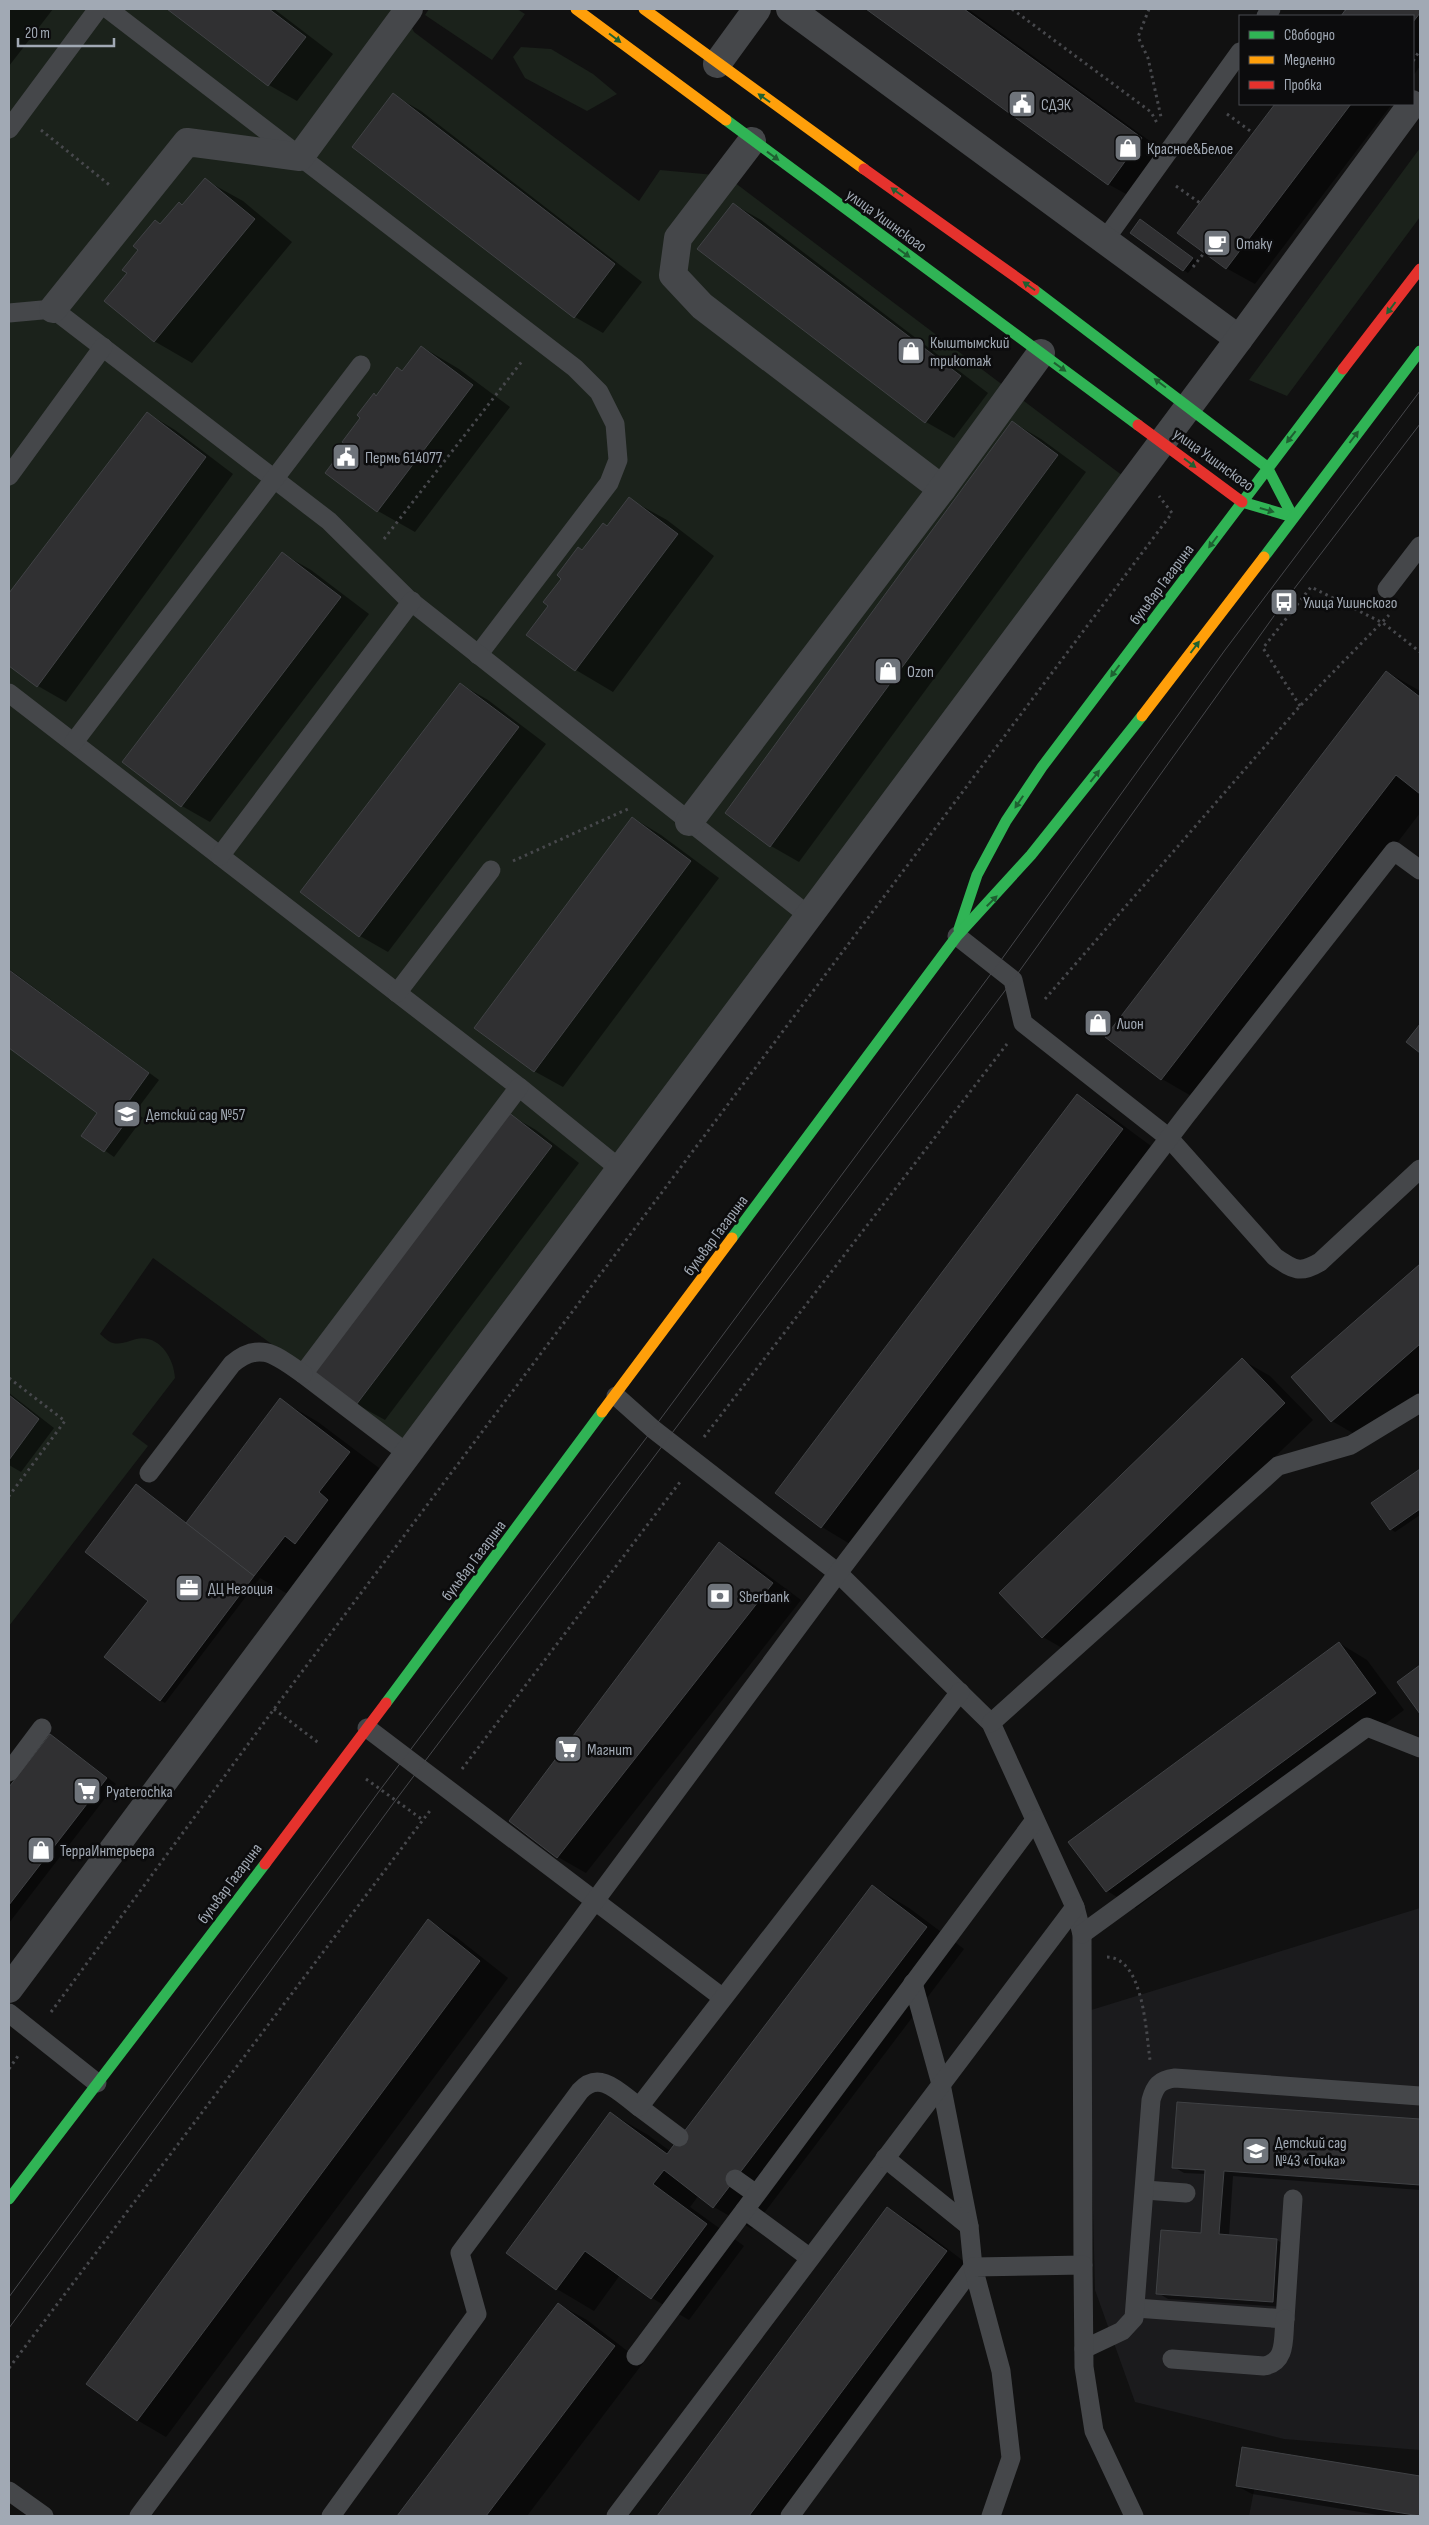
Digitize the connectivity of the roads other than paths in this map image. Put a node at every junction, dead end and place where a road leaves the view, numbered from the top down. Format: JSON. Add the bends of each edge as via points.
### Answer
{"nodes":[{"id":1,"x":98,"y":9,"type":"edge"},
{"id":2,"x":108,"y":9,"type":"edge"},
{"id":3,"x":409,"y":9,"type":"edge"},
{"id":4,"x":576,"y":9,"type":"edge"},
{"id":5,"x":644,"y":9,"type":"edge"},
{"id":6,"x":757,"y":9,"type":"edge"},
{"id":7,"x":790,"y":9,"type":"edge"},
{"id":8,"x":1239,"y":53,"type":"edge"},
{"id":9,"x":714,"y":68,"type":"junction"},
{"id":10,"x":1411,"y":105,"type":"edge"},
{"id":11,"x":9,"y":129,"type":"edge"},
{"id":12,"x":752,"y":140,"type":"junction"},
{"id":13,"x":300,"y":157,"type":"junction"},
{"id":14,"x":1104,"y":241,"type":"junction"},
{"id":15,"x":1420,"y":269,"type":"edge"},
{"id":16,"x":53,"y":309,"type":"junction"},
{"id":17,"x":9,"y":313,"type":"edge"},
{"id":18,"x":1239,"y":339,"type":"junction"},
{"id":19,"x":104,"y":347,"type":"junction"},
{"id":20,"x":1420,"y":350,"type":"edge"},
{"id":21,"x":1041,"y":353,"type":"junction"},
{"id":22,"x":361,"y":365,"type":"dead end"},
{"id":23,"x":1188,"y":405,"type":"junction"},
{"id":24,"x":1161,"y":441,"type":"junction"},
{"id":25,"x":1267,"y":467,"type":"junction"},
{"id":26,"x":9,"y":476,"type":"edge"},
{"id":27,"x":274,"y":479,"type":"junction"},
{"id":28,"x":942,"y":489,"type":"junction"},
{"id":29,"x":1242,"y":502,"type":"junction"},
{"id":30,"x":1293,"y":517,"type":"junction"},
{"id":31,"x":1420,"y":546,"type":"edge"},
{"id":32,"x":1388,"y":589,"type":"dead end"},
{"id":33,"x":412,"y":601,"type":"junction"},
{"id":34,"x":478,"y":655,"type":"junction"},
{"id":35,"x":9,"y":693,"type":"edge"},
{"id":36,"x":74,"y":742,"type":"junction"},
{"id":37,"x":688,"y":822,"type":"junction"},
{"id":38,"x":220,"y":856,"type":"junction"},
{"id":39,"x":492,"y":870,"type":"road end"},
{"id":40,"x":1420,"y":870,"type":"edge"},
{"id":41,"x":808,"y":916,"type":"junction"},
{"id":42,"x":958,"y":936,"type":"junction"},
{"id":43,"x":397,"y":993,"type":"junction"},
{"id":44,"x":519,"y":1087,"type":"junction"},
{"id":45,"x":1169,"y":1138,"type":"junction"},
{"id":46,"x":1420,"y":1168,"type":"edge"},
{"id":47,"x":620,"y":1169,"type":"junction"},
{"id":48,"x":302,"y":1374,"type":"junction"},
{"id":49,"x":616,"y":1396,"type":"junction"},
{"id":50,"x":1420,"y":1403,"type":"edge"},
{"id":51,"x":408,"y":1454,"type":"junction"},
{"id":52,"x":149,"y":1473,"type":"dead end"},
{"id":53,"x":838,"y":1573,"type":"junction"},
{"id":54,"x":960,"y":1692,"type":"junction"},
{"id":55,"x":991,"y":1723,"type":"junction"},
{"id":56,"x":42,"y":1728,"type":"dead end"},
{"id":57,"x":367,"y":1728,"type":"junction"},
{"id":58,"x":1420,"y":1748,"type":"edge"},
{"id":59,"x":9,"y":1772,"type":"edge"},
{"id":60,"x":1035,"y":1820,"type":"junction"},
{"id":61,"x":595,"y":1901,"type":"junction"},
{"id":62,"x":1075,"y":1907,"type":"junction"},
{"id":63,"x":1082,"y":1934,"type":"junction"},
{"id":64,"x":913,"y":1983,"type":"junction"},
{"id":65,"x":9,"y":1989,"type":"edge"},
{"id":66,"x":723,"y":1998,"type":"junction"},
{"id":67,"x":9,"y":2013,"type":"edge"},
{"id":68,"x":97,"y":2083,"type":"junction"},
{"id":69,"x":941,"y":2084,"type":"junction"},
{"id":70,"x":1420,"y":2096,"type":"edge"},
{"id":71,"x":639,"y":2107,"type":"junction"},
{"id":72,"x":679,"y":2137,"type":"dead end"},
{"id":73,"x":885,"y":2158,"type":"junction"},
{"id":74,"x":735,"y":2179,"type":"dead end"},
{"id":75,"x":1145,"y":2190,"type":"junction"},
{"id":76,"x":1186,"y":2193,"type":"dead end"},
{"id":77,"x":756,"y":2194,"type":"junction"},
{"id":78,"x":9,"y":2199,"type":"edge"},
{"id":79,"x":1293,"y":2199,"type":"dead end"},
{"id":80,"x":745,"y":2210,"type":"junction"},
{"id":81,"x":969,"y":2226,"type":"junction"},
{"id":82,"x":810,"y":2258,"type":"junction"},
{"id":83,"x":1083,"y":2265,"type":"junction"},
{"id":84,"x":973,"y":2267,"type":"junction"},
{"id":85,"x":1136,"y":2308,"type":"junction"},
{"id":86,"x":1285,"y":2319,"type":"junction"},
{"id":87,"x":1084,"y":2349,"type":"junction"},
{"id":88,"x":636,"y":2356,"type":"dead end"},
{"id":89,"x":1172,"y":2359,"type":"dead end"},
{"id":90,"x":9,"y":2491,"type":"edge"},
{"id":91,"x":23,"y":2510,"type":"edge"},
{"id":92,"x":44,"y":2516,"type":"edge"},
{"id":93,"x":139,"y":2516,"type":"edge"},
{"id":94,"x":331,"y":2516,"type":"edge"},
{"id":95,"x":616,"y":2516,"type":"edge"},
{"id":96,"x":790,"y":2516,"type":"edge"},
{"id":97,"x":991,"y":2516,"type":"edge"},
{"id":98,"x":1134,"y":2516,"type":"edge"}],
"edges":[{"from":1,"to":11,"type":"lane"},
{"from":2,"to":13,"type":"lane"},
{"from":3,"to":13,"type":"street"},
{"from":4,"to":12,"type":"main road","name":"улица Ушинского","one_way":true,"via":[[696,92]]},
{"from":5,"to":9,"type":"main road","name":"улица Ушинского"},
{"from":6,"to":9,"type":"street"},
{"from":7,"to":14,"type":"street"},
{"from":8,"to":14,"type":"lane","via":[[1167,146]]},
{"from":23,"to":9,"type":"main road","name":"улица Ушинского","one_way":true,"via":[[1069,314]]},
{"from":10,"to":18,"type":"street"},
{"from":12,"to":21,"type":"main road","name":"улица Ушинского","one_way":true},
{"from":12,"to":28,"type":"street","via":[[678,238],[673,275],[702,306]]},
{"from":13,"to":16,"type":"street","via":[[187,142]]},
{"from":13,"to":34,"type":"lane","via":[[574,368],[599,392],[615,424],[618,460],[609,483]]},
{"from":14,"to":18,"type":"street"},
{"from":15,"to":25,"type":"main road","name":"бульвар Гагарина","one_way":true},
{"from":16,"to":17,"type":"lane"},
{"from":16,"to":19,"type":"lane"},
{"from":18,"to":23,"type":"street"},
{"from":19,"to":26,"type":"lane"},
{"from":19,"to":27,"type":"lane"},
{"from":30,"to":20,"type":"main road","name":"бульвар Гагарина","one_way":true},
{"from":21,"to":24,"type":"main road","name":"улица Ушинского","one_way":true},
{"from":21,"to":28,"type":"street"},
{"from":22,"to":27,"type":"lane"},
{"from":23,"to":24,"type":"street"},
{"from":23,"to":25,"type":"main road","name":"улица Ушинского"},
{"from":24,"to":29,"type":"main road","name":"улица Ушинского","one_way":true},
{"from":24,"to":41,"type":"street"},
{"from":25,"to":29,"type":"main road","name":"бульвар Гагарина"},
{"from":25,"to":30,"type":"main road","name":"улица Ушинского"},
{"from":27,"to":33,"type":"lane","via":[[329,521]]},
{"from":27,"to":36,"type":"lane"},
{"from":28,"to":37,"type":"street"},
{"from":29,"to":30,"type":"main road","name":"улица Ушинского","one_way":true},
{"from":29,"to":42,"type":"main road","name":"бульвар Гагарина","one_way":true,"via":[[1042,767],[1011,813],[977,875]]},
{"from":42,"to":30,"type":"main road","name":"бульвар Гагарина","one_way":true,"via":[[1049,835]]},
{"from":31,"to":32,"type":"lane"},
{"from":33,"to":34,"type":"lane"},
{"from":33,"to":38,"type":"lane"},
{"from":34,"to":37,"type":"lane"},
{"from":35,"to":36,"type":"lane"},
{"from":36,"to":38,"type":"lane"},
{"from":37,"to":41,"type":"lane"},
{"from":38,"to":43,"type":"lane"},
{"from":39,"to":43,"type":"lane"},
{"from":40,"to":45,"type":"lane","via":[[1394,851]]},
{"from":41,"to":47,"type":"street"},
{"from":42,"to":45,"type":"lane","via":[[1013,980],[1023,1022]]},
{"from":42,"to":49,"type":"main road","name":"бульвар Гагарина"},
{"from":43,"to":44,"type":"lane"},
{"from":44,"to":47,"type":"lane"},
{"from":44,"to":48,"type":"lane"},
{"from":45,"to":46,"type":"lane","via":[[1275,1257],[1292,1269],[1307,1270],[1320,1262]]},
{"from":45,"to":53,"type":"lane"},
{"from":47,"to":51,"type":"street"},
{"from":48,"to":51,"type":"lane"},
{"from":48,"to":52,"type":"lane","via":[[278,1356],[255,1351],[242,1356],[232,1364]]},
{"from":49,"to":53,"type":"lane","via":[[653,1429]]},
{"from":49,"to":57,"type":"main road","name":"бульвар Гагарина"},
{"from":50,"to":55,"type":"lane","via":[[1351,1445],[1278,1466]]},
{"from":51,"to":65,"type":"street"},
{"from":53,"to":54,"type":"lane"},
{"from":53,"to":61,"type":"lane"},
{"from":54,"to":55,"type":"lane"},
{"from":54,"to":66,"type":"lane"},
{"from":55,"to":60,"type":"lane"},
{"from":56,"to":59,"type":"lane"},
{"from":57,"to":61,"type":"lane"},
{"from":57,"to":68,"type":"main road","name":"бульвар Гагарина"},
{"from":58,"to":63,"type":"lane","via":[[1367,1727]]},
{"from":60,"to":62,"type":"lane"},
{"from":60,"to":64,"type":"lane"},
{"from":61,"to":66,"type":"lane"},
{"from":61,"to":93,"type":"lane"},
{"from":62,"to":63,"type":"lane"},
{"from":62,"to":69,"type":"lane"},
{"from":63,"to":83,"type":"lane"},
{"from":64,"to":69,"type":"lane"},
{"from":64,"to":77,"type":"lane"},
{"from":66,"to":71,"type":"lane"},
{"from":67,"to":68,"type":"lane"},
{"from":68,"to":78,"type":"main road","name":"бульвар Гагарина"},
{"from":69,"to":73,"type":"lane"},
{"from":69,"to":81,"type":"lane"},
{"from":70,"to":75,"type":"lane","via":[[1163,2079],[1154,2088],[1151,2100]]},
{"from":71,"to":72,"type":"lane"},
{"from":71,"to":94,"type":"lane","via":[[610,2085],[597,2081],[588,2082],[574,2099],[460,2253],[476,2314]]},
{"from":73,"to":81,"type":"lane"},
{"from":73,"to":82,"type":"lane"},
{"from":74,"to":77,"type":"lane"},
{"from":75,"to":76,"type":"lane"},
{"from":75,"to":85,"type":"lane"},
{"from":77,"to":80,"type":"lane"},
{"from":79,"to":86,"type":"lane"},
{"from":80,"to":82,"type":"lane"},
{"from":80,"to":88,"type":"lane"},
{"from":81,"to":84,"type":"lane"},
{"from":82,"to":95,"type":"lane"},
{"from":83,"to":84,"type":"lane"},
{"from":83,"to":87,"type":"lane"},
{"from":84,"to":96,"type":"lane"},
{"from":84,"to":97,"type":"lane","via":[[1001,2371],[1011,2458]]},
{"from":85,"to":86,"type":"lane"},
{"from":85,"to":87,"type":"lane","via":[[1128,2326]]},
{"from":86,"to":89,"type":"lane","via":[[1283,2350],[1274,2364]]},
{"from":87,"to":98,"type":"lane","via":[[1094,2430]]},
{"from":90,"to":91,"type":"lane"},
{"from":91,"to":92,"type":"lane"}]}
